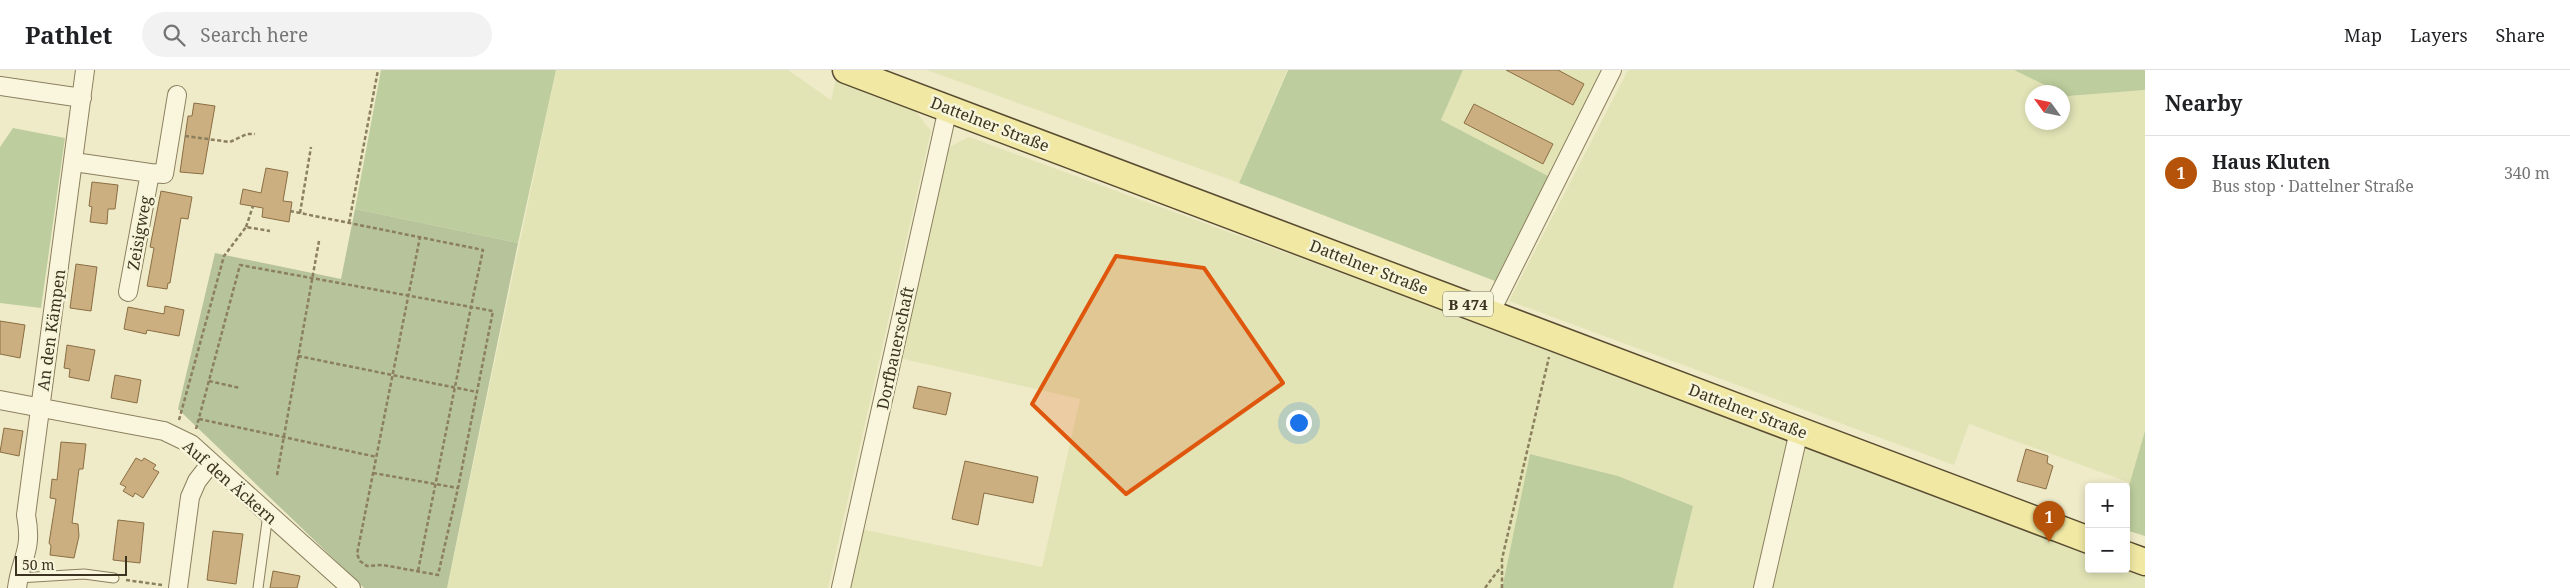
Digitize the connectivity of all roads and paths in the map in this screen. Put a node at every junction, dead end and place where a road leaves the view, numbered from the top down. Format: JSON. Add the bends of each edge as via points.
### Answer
{"nodes":[{"id":1,"x":85,"y":70,"type":"edge"},
{"id":2,"x":378,"y":70,"type":"edge"},
{"id":3,"x":846,"y":70,"type":"edge"},
{"id":4,"x":1612,"y":70,"type":"edge"},
{"id":5,"x":0,"y":86,"type":"edge"},
{"id":6,"x":178,"y":95,"type":"dead end"},
{"id":7,"x":82,"y":98,"type":"junction"},
{"id":8,"x":948,"y":108,"type":"junction"},
{"id":9,"x":171,"y":134,"type":"junction"},
{"id":10,"x":255,"y":134,"type":"dead end"},
{"id":11,"x":311,"y":147,"type":"dead end"},
{"id":12,"x":74,"y":162,"type":"junction"},
{"id":13,"x":150,"y":173,"type":"junction"},
{"id":14,"x":253,"y":206,"type":"dead end"},
{"id":15,"x":290,"y":211,"type":"dead end"},
{"id":16,"x":300,"y":213,"type":"junction"},
{"id":17,"x":348,"y":223,"type":"junction"},
{"id":18,"x":246,"y":227,"type":"junction"},
{"id":19,"x":270,"y":231,"type":"dead end"},
{"id":20,"x":420,"y":237,"type":"junction"},
{"id":21,"x":319,"y":241,"type":"dead end"},
{"id":22,"x":313,"y":279,"type":"junction"},
{"id":23,"x":128,"y":292,"type":"dead end"},
{"id":24,"x":408,"y":297,"type":"junction"},
{"id":25,"x":471,"y":307,"type":"junction"},
{"id":26,"x":1490,"y":313,"type":"junction"},
{"id":27,"x":1554,"y":337,"type":"junction"},
{"id":28,"x":298,"y":356,"type":"junction"},
{"id":29,"x":392,"y":377,"type":"junction"},
{"id":30,"x":209,"y":381,"type":"junction"},
{"id":31,"x":240,"y":388,"type":"dead end"},
{"id":32,"x":454,"y":389,"type":"junction"},
{"id":33,"x":477,"y":392,"type":"junction"},
{"id":34,"x":0,"y":400,"type":"edge"},
{"id":35,"x":40,"y":407,"type":"junction"},
{"id":36,"x":199,"y":419,"type":"junction"},
{"id":37,"x":1798,"y":431,"type":"junction"},
{"id":38,"x":283,"y":438,"type":"junction"},
{"id":39,"x":191,"y":444,"type":"junction"},
{"id":40,"x":377,"y":457,"type":"junction"},
{"id":41,"x":211,"y":463,"type":"junction"},
{"id":42,"x":373,"y":473,"type":"junction"},
{"id":43,"x":277,"y":475,"type":"dead end"},
{"id":44,"x":436,"y":485,"type":"junction"},
{"id":45,"x":458,"y":488,"type":"junction"},
{"id":46,"x":268,"y":514,"type":"junction"},
{"id":47,"x":2085,"y":539,"type":"edge"},
{"id":48,"x":2130,"y":556,"type":"edge"},
{"id":49,"x":2145,"y":562,"type":"edge"},
{"id":50,"x":1501,"y":567,"type":"junction"},
{"id":51,"x":418,"y":571,"type":"junction"},
{"id":52,"x":114,"y":578,"type":"joint"},
{"id":53,"x":18,"y":583,"type":"edge"},
{"id":54,"x":178,"y":587,"type":"edge"},
{"id":55,"x":258,"y":588,"type":"edge"},
{"id":56,"x":351,"y":588,"type":"edge"},
{"id":57,"x":841,"y":588,"type":"edge"},
{"id":58,"x":1485,"y":588,"type":"edge"},
{"id":59,"x":1502,"y":588,"type":"edge"},
{"id":60,"x":1763,"y":588,"type":"edge"}],
"edges":[{"from":1,"to":7,"type":"street","name":"An den Kämpen"},
{"from":2,"to":17,"type":"path"},
{"from":3,"to":8,"type":"main road","name":"Dattelner Straße","number":"B 474"},
{"from":4,"to":26,"type":"street"},
{"from":5,"to":7,"type":"street"},
{"from":6,"to":9,"type":"street","name":"Zeisigweg"},
{"from":7,"to":12,"type":"street","name":"An den Kämpen"},
{"from":8,"to":26,"type":"main road","name":"Dattelner Straße","number":"B 474"},
{"from":8,"to":57,"type":"street","name":"Dorfbauerschaft"},
{"from":9,"to":10,"type":"path","via":[[230,142]]},
{"from":9,"to":13,"type":"street","name":"Zeisigweg","via":[[164,174]]},
{"from":11,"to":16,"type":"path"},
{"from":12,"to":13,"type":"street","name":"Zeisigweg"},
{"from":12,"to":35,"type":"street","name":"An den Kämpen"},
{"from":13,"to":23,"type":"street","name":"Zeisigweg"},
{"from":14,"to":18,"type":"path"},
{"from":15,"to":16,"type":"path"},
{"from":16,"to":17,"type":"path"},
{"from":17,"to":20,"type":"path"},
{"from":18,"to":19,"type":"path"},
{"from":18,"to":39,"type":"path","via":[[224,256],[179,420]]},
{"from":20,"to":24,"type":"path"},
{"from":20,"to":25,"type":"path","via":[[482,250]]},
{"from":21,"to":22,"type":"path"},
{"from":22,"to":24,"type":"path"},
{"from":22,"to":28,"type":"path"},
{"from":22,"to":30,"type":"path","via":[[240,265]]},
{"from":24,"to":25,"type":"path"},
{"from":24,"to":29,"type":"path"},
{"from":25,"to":32,"type":"path"},
{"from":25,"to":33,"type":"path","via":[[493,311]]},
{"from":26,"to":27,"type":"main road","name":"Dattelner Straße","number":"B 474"},
{"from":27,"to":37,"type":"main road","name":"Dattelner Straße","number":"B 474"},
{"from":27,"to":50,"type":"path"},
{"from":28,"to":29,"type":"path"},
{"from":28,"to":38,"type":"path"},
{"from":29,"to":32,"type":"path"},
{"from":29,"to":40,"type":"path"},
{"from":30,"to":31,"type":"path"},
{"from":30,"to":36,"type":"path"},
{"from":32,"to":33,"type":"path"},
{"from":32,"to":44,"type":"path"},
{"from":33,"to":45,"type":"path"},
{"from":34,"to":35,"type":"street","name":"Auf den Äckern"},
{"from":35,"to":39,"type":"street","name":"Auf den Äckern","via":[[164,431]]},
{"from":35,"to":53,"type":"street","name":"An den Kämpen","via":[[26,516],[28,550]]},
{"from":36,"to":38,"type":"path"},
{"from":36,"to":39,"type":"path"},
{"from":37,"to":47,"type":"main road","name":"Dattelner Straße","number":"B 474"},
{"from":37,"to":60,"type":"street"},
{"from":38,"to":40,"type":"path"},
{"from":38,"to":43,"type":"path"},
{"from":39,"to":41,"type":"street","name":"Auf den Äckern"},
{"from":40,"to":42,"type":"path"},
{"from":41,"to":46,"type":"street","name":"Auf den Äckern"},
{"from":41,"to":54,"type":"street","via":[[196,481],[190,497]]},
{"from":42,"to":44,"type":"path"},
{"from":42,"to":51,"type":"path","via":[[357,554],[360,561],[367,566],[383,564]]},
{"from":44,"to":45,"type":"path"},
{"from":44,"to":51,"type":"path"},
{"from":45,"to":51,"type":"path","via":[[438,575]]},
{"from":46,"to":55,"type":"lane"},
{"from":46,"to":56,"type":"street","name":"Auf den Äckern"},
{"from":48,"to":49,"type":"main road"},
{"from":50,"to":58,"type":"path"},
{"from":50,"to":59,"type":"path"},
{"from":52,"to":53,"type":"lane","via":[[84,574]]},
{"from":52,"to":54,"type":"path"}]}
